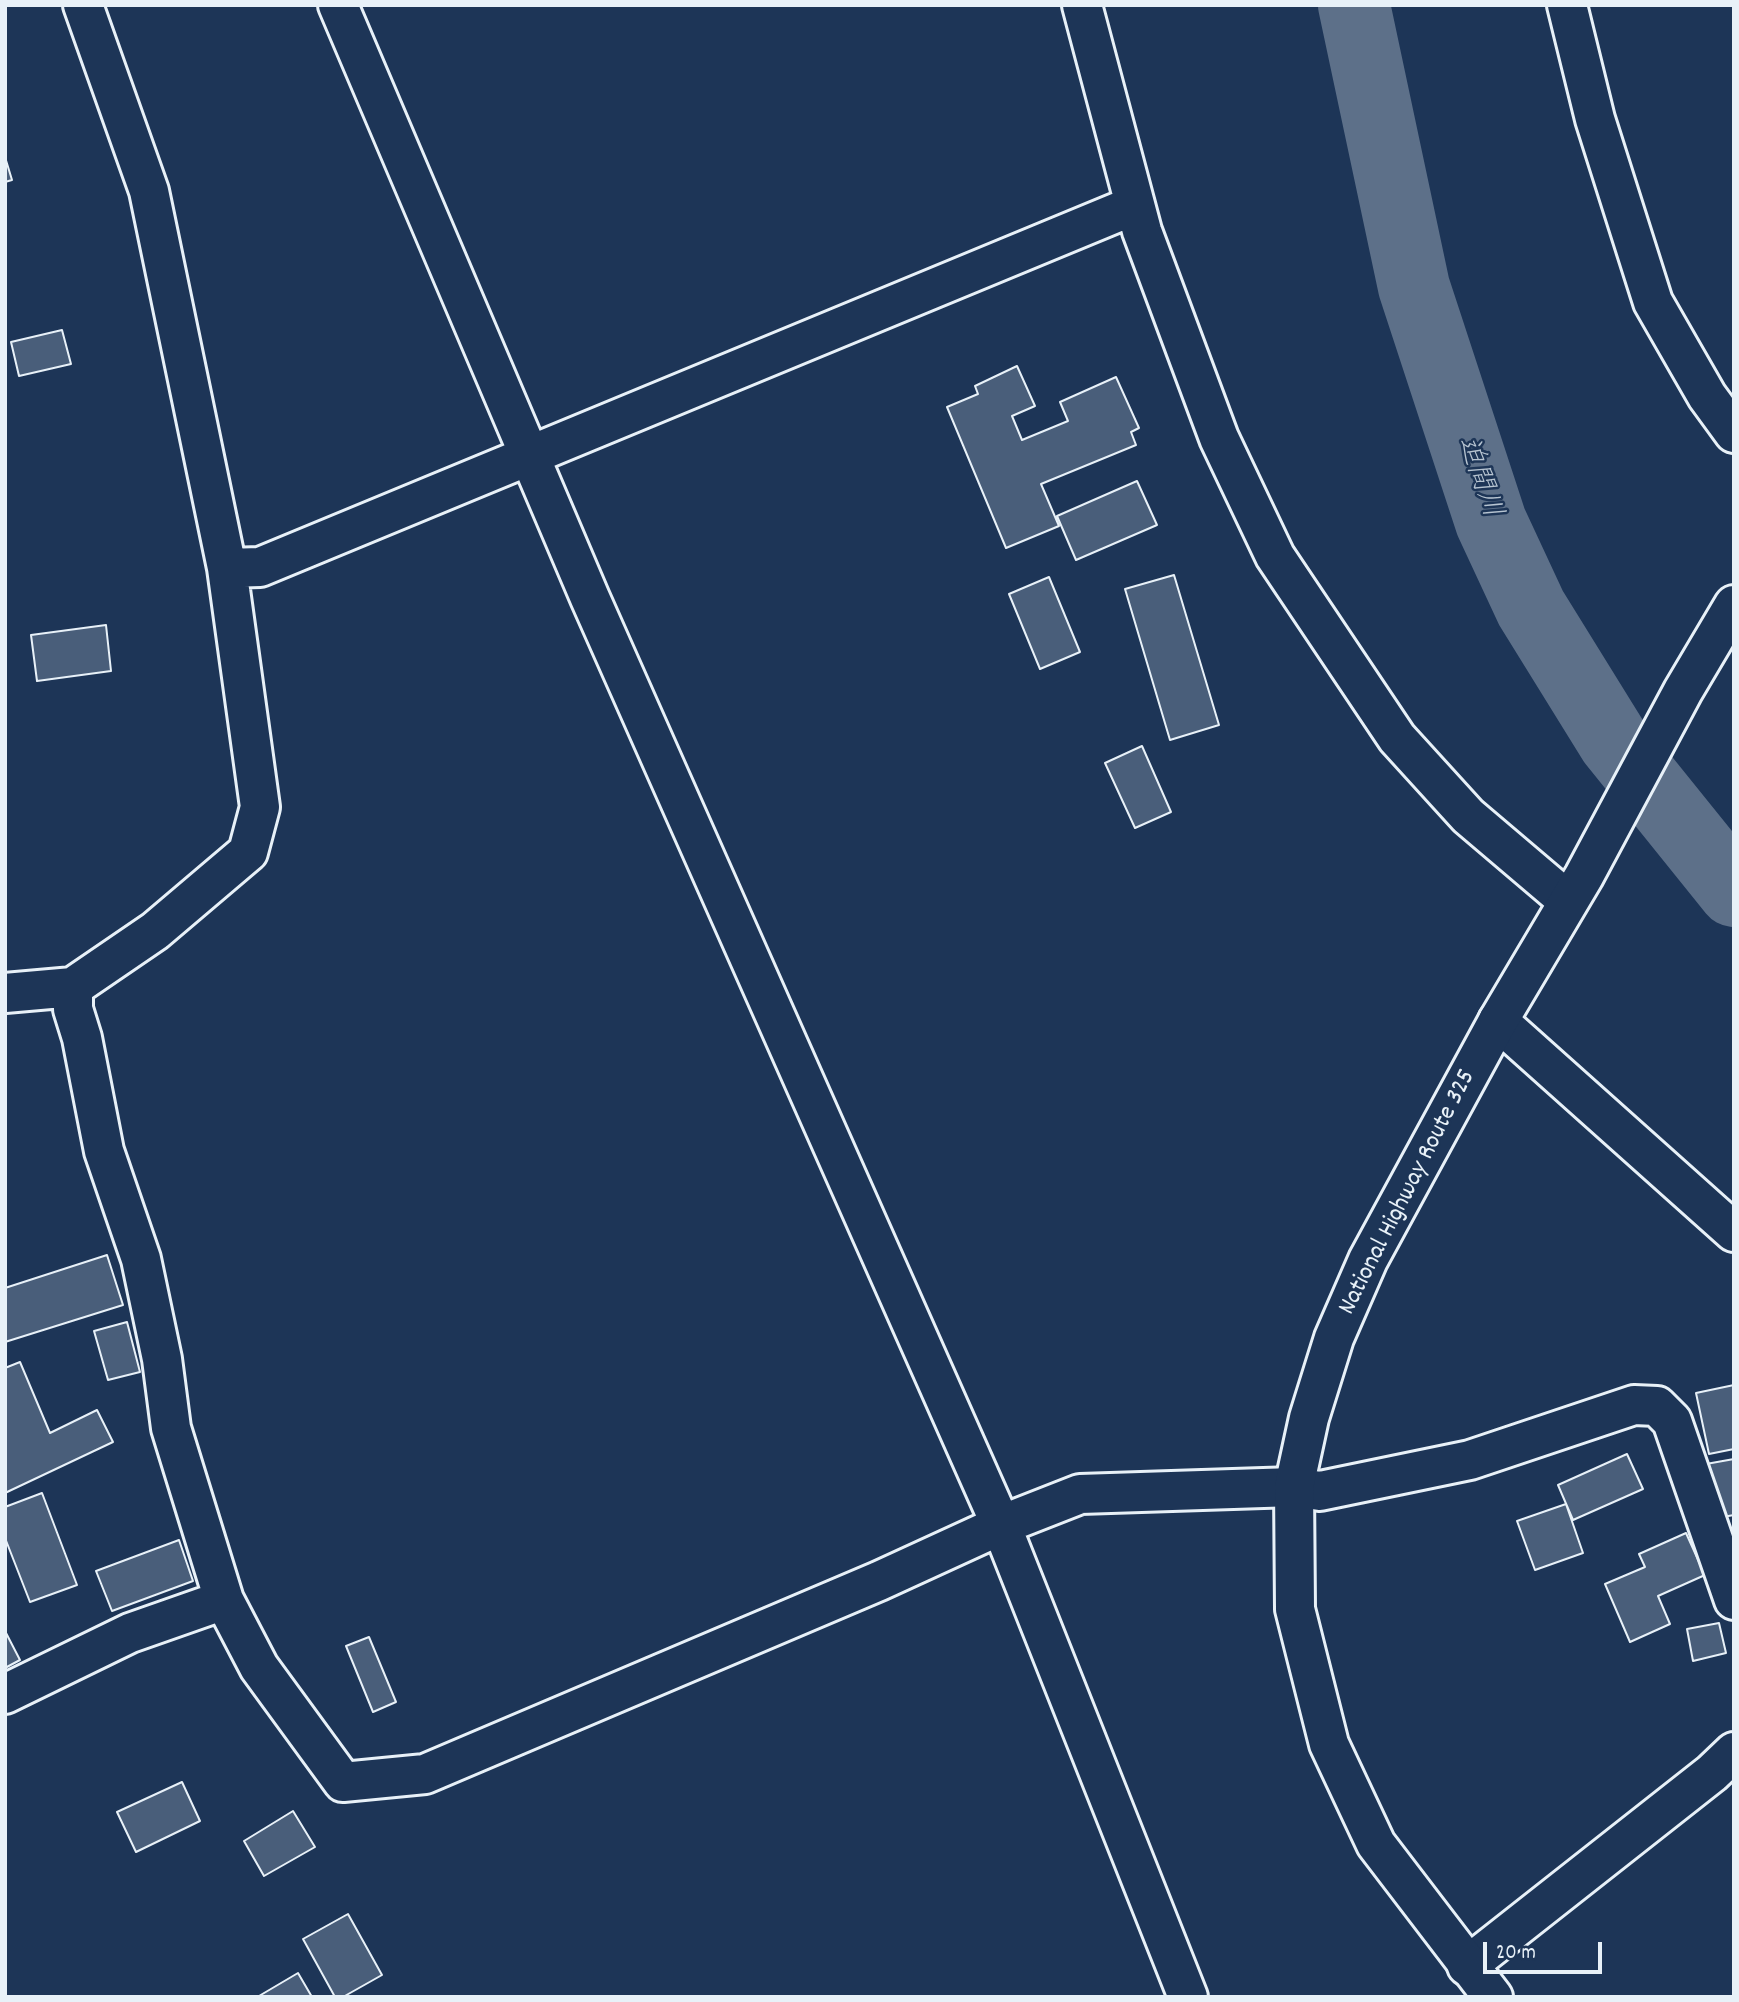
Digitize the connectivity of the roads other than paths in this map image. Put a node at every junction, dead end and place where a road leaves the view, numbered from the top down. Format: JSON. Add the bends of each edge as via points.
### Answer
{"nodes":[{"id":1,"x":83,"y":5,"type":"edge"},
{"id":2,"x":338,"y":5,"type":"edge"},
{"id":3,"x":1082,"y":5,"type":"edge"},
{"id":4,"x":1567,"y":5,"type":"edge"},
{"id":5,"x":1135,"y":205,"type":"junction"},
{"id":6,"x":1734,"y":433,"type":"edge"},
{"id":7,"x":531,"y":455,"type":"junction"},
{"id":8,"x":227,"y":569,"type":"junction"},
{"id":9,"x":1734,"y":605,"type":"edge"},
{"id":10,"x":1576,"y":889,"type":"junction"},
{"id":11,"x":73,"y":987,"type":"junction"},
{"id":12,"x":5,"y":993,"type":"edge"},
{"id":13,"x":1498,"y":1021,"type":"junction"},
{"id":14,"x":1734,"y":1232,"type":"edge"},
{"id":15,"x":1294,"y":1487,"type":"junction"},
{"id":16,"x":1001,"y":1525,"type":"junction"},
{"id":17,"x":1732,"y":1590,"type":"edge"},
{"id":18,"x":224,"y":1600,"type":"junction"},
{"id":19,"x":5,"y":1695,"type":"edge"},
{"id":20,"x":1734,"y":1752,"type":"edge"},
{"id":21,"x":1468,"y":1966,"type":"junction"},
{"id":22,"x":1188,"y":1997,"type":"edge"},
{"id":23,"x":1493,"y":1997,"type":"edge"}],
"edges":[{"from":1,"to":8,"type":"main road","via":[[149,191]]},
{"from":2,"to":7,"type":"main road"},
{"from":3,"to":5,"type":"main road"},
{"from":4,"to":6,"type":"main road","via":[[1595,119],[1653,302]]},
{"from":5,"to":7,"type":"main road"},
{"from":5,"to":10,"type":"main road","via":[[1219,438],[1275,556],[1397,738],[1468,816]]},
{"from":7,"to":8,"type":"main road","via":[[260,567]]},
{"from":7,"to":16,"type":"main road"},
{"from":8,"to":11,"type":"main road","via":[[260,807],[248,852],[155,931]]},
{"from":9,"to":10,"type":"main road","name":"National Highway Route 325"},
{"from":10,"to":13,"type":"main road","name":"National Highway Route 325"},
{"from":11,"to":12,"type":"main road"},
{"from":11,"to":18,"type":"main road","via":[[73,1009],[104,1151],[141,1259],[171,1428]]},
{"from":13,"to":14,"type":"main road"},
{"from":13,"to":15,"type":"main road","name":"National Highway Route 325","via":[[1368,1261],[1335,1338],[1309,1419]]},
{"from":15,"to":16,"type":"main road","via":[[1080,1494]]},
{"from":15,"to":17,"type":"main road","via":[[1320,1491],[1470,1460],[1634,1405],[1657,1405],[1672,1421]]},
{"from":15,"to":21,"type":"main road","name":"National Highway Route 325","via":[[1294,1609],[1329,1744],[1377,1844]]},
{"from":16,"to":18,"type":"main road","via":[[425,1774],[344,1782],[259,1667]]},
{"from":16,"to":22,"type":"main road"},
{"from":18,"to":19,"type":"main road","via":[[130,1633]]},
{"from":20,"to":21,"type":"main road"},
{"from":21,"to":23,"type":"main road","name":"National Highway Route 325"}]}
